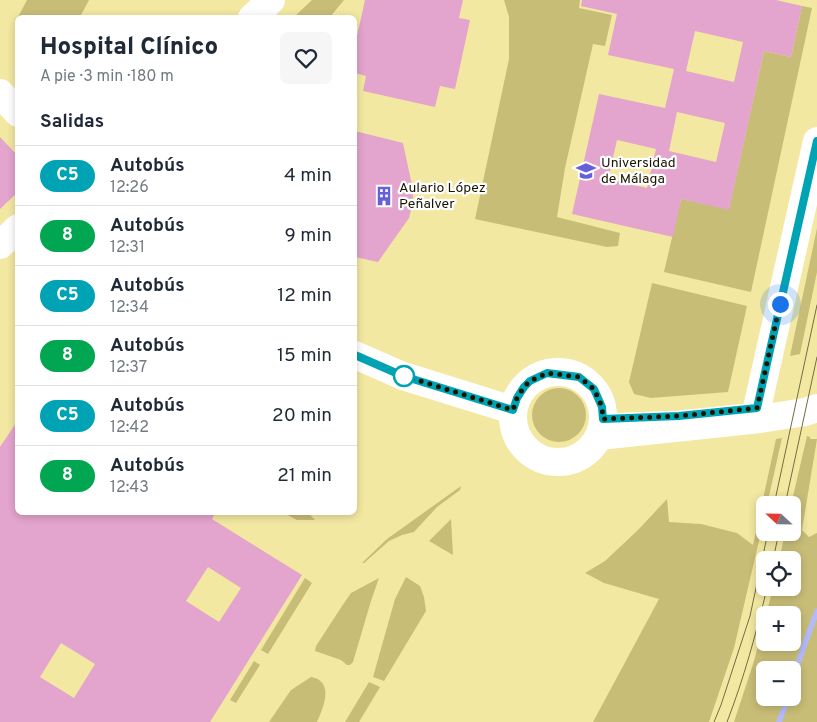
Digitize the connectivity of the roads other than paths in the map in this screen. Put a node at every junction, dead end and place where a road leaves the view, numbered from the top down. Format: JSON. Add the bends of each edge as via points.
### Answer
{"nodes":[{"id":1,"x":271,"y":0,"type":"edge"},
{"id":2,"x":255,"y":15,"type":"edge"},
{"id":3,"x":0,"y":93,"type":"edge"},
{"id":4,"x":15,"y":110,"type":"edge"},
{"id":5,"x":817,"y":141,"type":"edge"},
{"id":6,"x":15,"y":231,"type":"edge"},
{"id":7,"x":0,"y":245,"type":"edge"},
{"id":8,"x":357,"y":356,"type":"edge"},
{"id":9,"x":817,"y":395,"type":"edge"},
{"id":10,"x":757,"y":408,"type":"junction"},
{"id":11,"x":817,"y":408,"type":"edge"},
{"id":12,"x":513,"y":410,"type":"junction"},
{"id":13,"x":601,"y":427,"type":"junction"}],
"edges":[{"from":1,"to":2,"type":"main road"},
{"from":3,"to":4,"type":"main road"},
{"from":5,"to":10,"type":"main road"},
{"from":6,"to":7,"type":"main road"},
{"from":8,"to":12,"type":"main road","via":[[403,376]]},
{"from":9,"to":10,"type":"main road"},
{"from":10,"to":13,"type":"main road"},
{"from":11,"to":13,"type":"main road","via":[[760,419]]},
{"from":12,"to":13,"type":"main road","via":[[520,442],[541,458],[556,462],[568,461],[584,453],[595,443]]},
{"from":12,"to":13,"type":"main road","via":[[517,398],[530,381],[547,373],[579,377],[594,389],[602,407]]}]}
